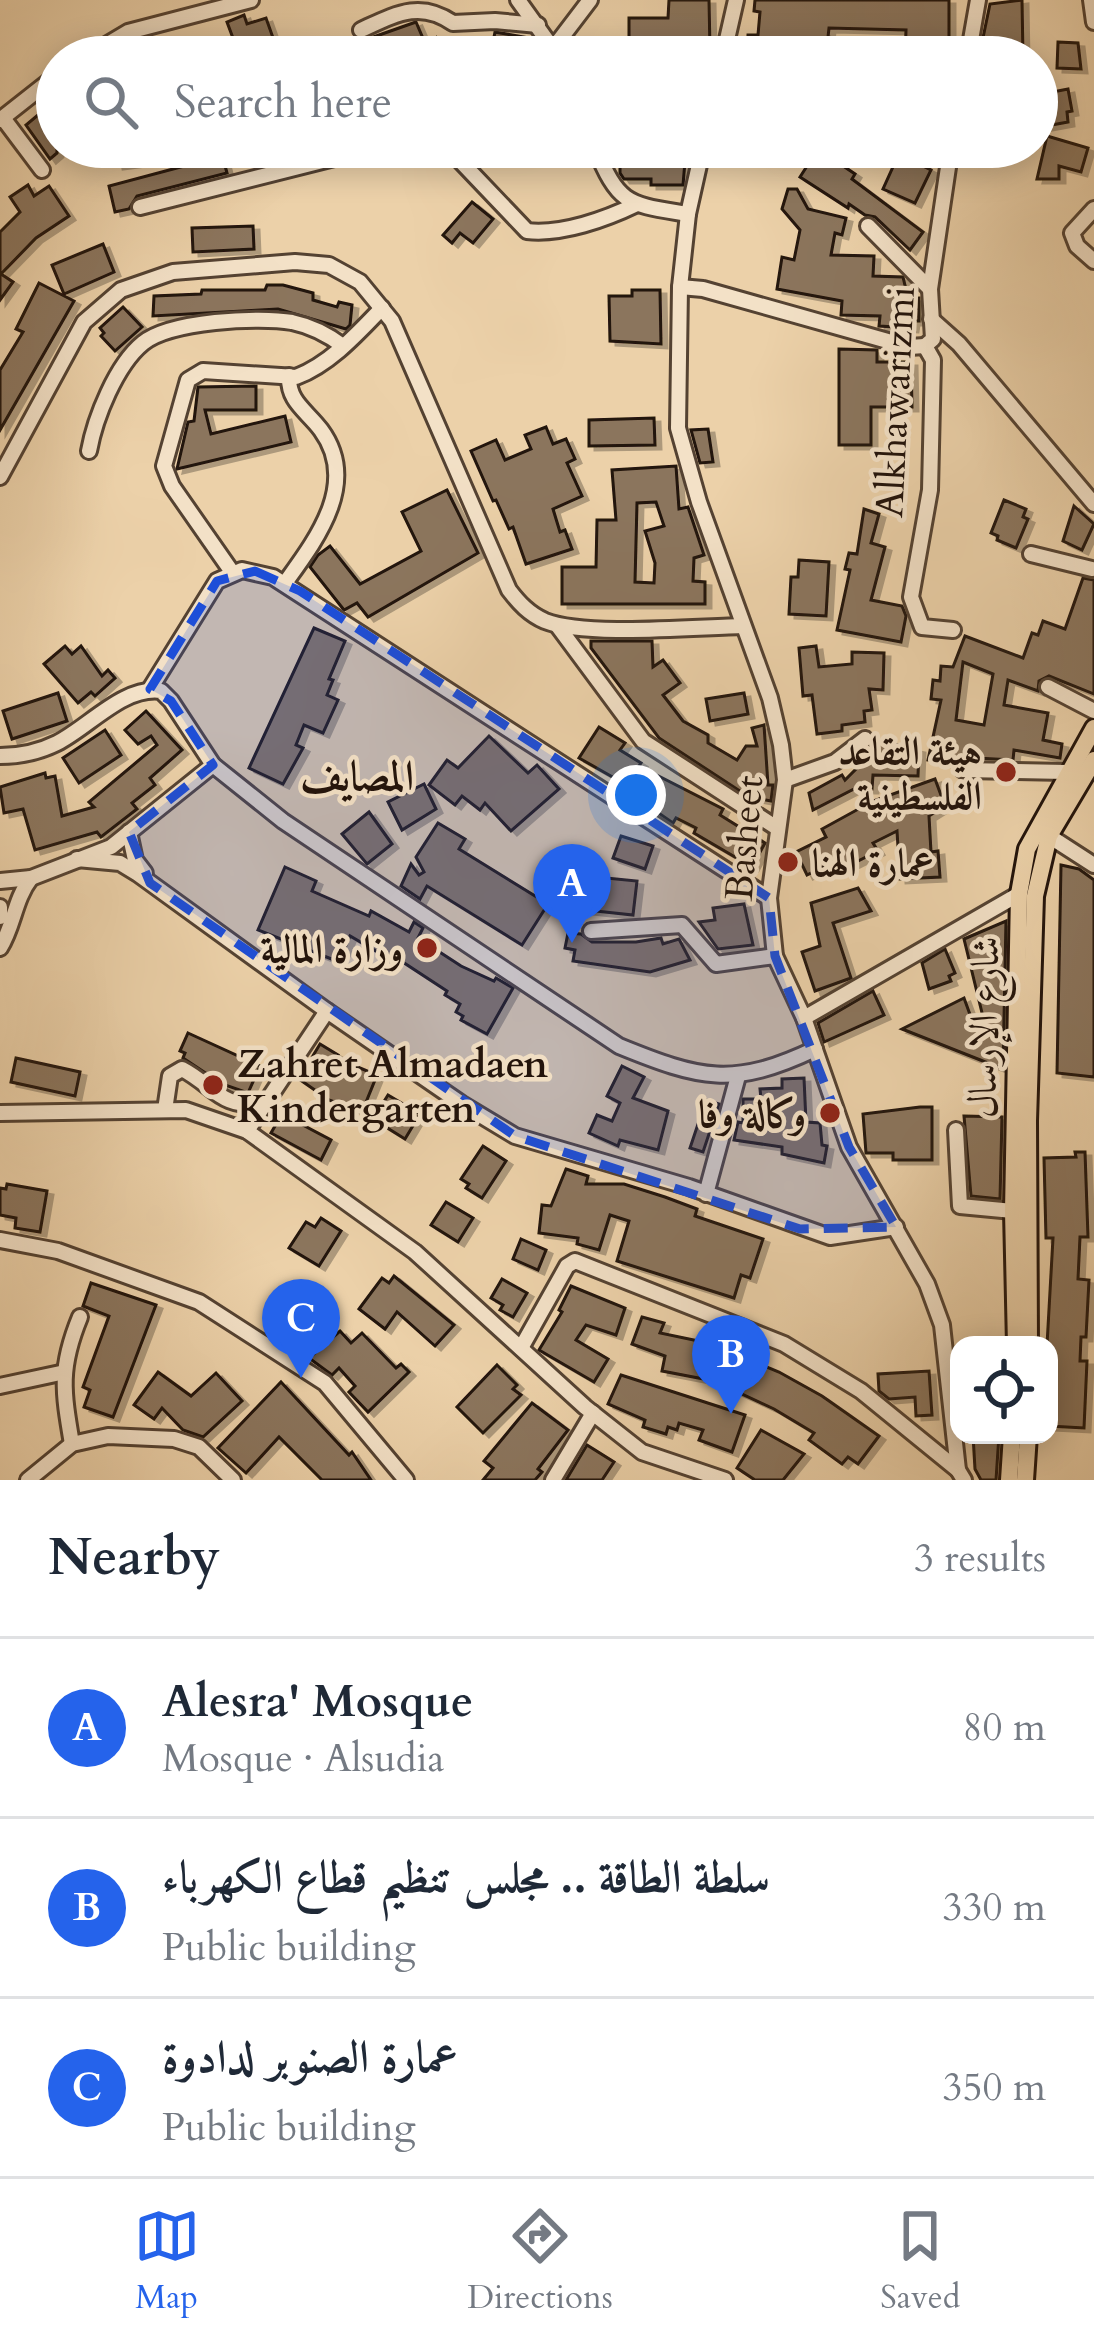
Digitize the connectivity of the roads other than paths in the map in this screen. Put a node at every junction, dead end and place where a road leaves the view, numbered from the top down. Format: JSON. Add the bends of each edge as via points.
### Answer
{"nodes":[{"id":1,"x":251,"y":0,"type":"edge"},
{"id":2,"x":518,"y":0,"type":"edge"},
{"id":3,"x":590,"y":0,"type":"edge"},
{"id":4,"x":736,"y":0,"type":"edge"},
{"id":5,"x":978,"y":0,"type":"edge"},
{"id":6,"x":1091,"y":0,"type":"edge"},
{"id":7,"x":1094,"y":22,"type":"edge"},
{"id":8,"x":538,"y":25,"type":"junction"},
{"id":9,"x":361,"y":29,"type":"dead end"},
{"id":10,"x":121,"y":36,"type":"edge"},
{"id":11,"x":546,"y":36,"type":"edge"},
{"id":12,"x":567,"y":36,"type":"edge"},
{"id":13,"x":728,"y":36,"type":"edge"},
{"id":14,"x":972,"y":36,"type":"edge"},
{"id":15,"x":36,"y":92,"type":"edge"},
{"id":16,"x":2,"y":119,"type":"edge"},
{"id":17,"x":36,"y":162,"type":"edge"},
{"id":18,"x":295,"y":168,"type":"edge"},
{"id":19,"x":467,"y":168,"type":"edge"},
{"id":20,"x":605,"y":168,"type":"edge"},
{"id":21,"x":699,"y":168,"type":"edge"},
{"id":22,"x":948,"y":168,"type":"edge"},
{"id":23,"x":637,"y":204,"type":"junction"},
{"id":24,"x":140,"y":207,"type":"dead end"},
{"id":25,"x":1094,"y":209,"type":"edge"},
{"id":26,"x":688,"y":214,"type":"junction"},
{"id":27,"x":868,"y":226,"type":"dead end"},
{"id":28,"x":1094,"y":261,"type":"edge"},
{"id":29,"x":680,"y":287,"type":"junction"},
{"id":30,"x":930,"y":289,"type":"junction"},
{"id":31,"x":382,"y":308,"type":"junction"},
{"id":32,"x":931,"y":319,"type":"junction"},
{"id":33,"x":343,"y":346,"type":"junction"},
{"id":34,"x":925,"y":346,"type":"junction"},
{"id":35,"x":290,"y":376,"type":"junction"},
{"id":36,"x":89,"y":452,"type":"dead end"},
{"id":37,"x":5,"y":456,"type":"edge"},
{"id":38,"x":0,"y":477,"type":"edge"},
{"id":39,"x":1094,"y":504,"type":"edge"},
{"id":40,"x":1031,"y":554,"type":"dead end"},
{"id":41,"x":1093,"y":566,"type":"edge"},
{"id":42,"x":232,"y":572,"type":"junction"},
{"id":43,"x":284,"y":583,"type":"junction"},
{"id":44,"x":557,"y":625,"type":"junction"},
{"id":45,"x":743,"y":626,"type":"junction"},
{"id":46,"x":953,"y":630,"type":"dead end"},
{"id":47,"x":1048,"y":687,"type":"dead end"},
{"id":48,"x":150,"y":689,"type":"junction"},
{"id":49,"x":1094,"y":711,"type":"edge"},
{"id":50,"x":1094,"y":728,"type":"edge"},
{"id":51,"x":865,"y":739,"type":"dead end"},
{"id":52,"x":0,"y":756,"type":"edge"},
{"id":53,"x":1094,"y":760,"type":"edge"},
{"id":54,"x":213,"y":765,"type":"junction"},
{"id":55,"x":963,"y":770,"type":"dead end"},
{"id":56,"x":1066,"y":772,"type":"junction"},
{"id":57,"x":785,"y":780,"type":"junction"},
{"id":58,"x":777,"y":829,"type":"junction"},
{"id":59,"x":129,"y":832,"type":"junction"},
{"id":60,"x":1048,"y":836,"type":"junction"},
{"id":61,"x":77,"y":859,"type":"junction"},
{"id":62,"x":1094,"y":865,"type":"edge"},
{"id":63,"x":15,"y":879,"type":"edge"},
{"id":64,"x":150,"y":883,"type":"junction"},
{"id":65,"x":1019,"y":894,"type":"junction"},
{"id":66,"x":0,"y":895,"type":"edge"},
{"id":67,"x":769,"y":898,"type":"junction"},
{"id":68,"x":0,"y":908,"type":"edge"},
{"id":69,"x":0,"y":917,"type":"edge"},
{"id":70,"x":591,"y":931,"type":"dead end"},
{"id":71,"x":0,"y":942,"type":"edge"},
{"id":72,"x":775,"y":956,"type":"junction"},
{"id":73,"x":327,"y":1011,"type":"junction"},
{"id":74,"x":804,"y":1018,"type":"junction"},
{"id":75,"x":815,"y":1049,"type":"junction"},
{"id":76,"x":738,"y":1076,"type":"junction"},
{"id":77,"x":265,"y":1104,"type":"junction"},
{"id":78,"x":165,"y":1110,"type":"junction"},
{"id":79,"x":0,"y":1113,"type":"edge"},
{"id":80,"x":956,"y":1130,"type":"dead end"},
{"id":81,"x":247,"y":1131,"type":"junction"},
{"id":82,"x":706,"y":1194,"type":"junction"},
{"id":83,"x":1013,"y":1211,"type":"junction"},
{"id":84,"x":896,"y":1227,"type":"junction"},
{"id":85,"x":0,"y":1240,"type":"edge"},
{"id":86,"x":80,"y":1317,"type":"dead end"},
{"id":87,"x":1016,"y":1336,"type":"edge"},
{"id":88,"x":1029,"y":1336,"type":"edge"},
{"id":89,"x":521,"y":1348,"type":"junction"},
{"id":90,"x":65,"y":1372,"type":"junction"},
{"id":91,"x":0,"y":1386,"type":"edge"},
{"id":92,"x":593,"y":1413,"type":"junction"},
{"id":93,"x":72,"y":1444,"type":"junction"},
{"id":94,"x":1011,"y":1444,"type":"edge"},
{"id":95,"x":1027,"y":1444,"type":"edge"},
{"id":96,"x":961,"y":1475,"type":"edge"},
{"id":97,"x":28,"y":1480,"type":"edge"},
{"id":98,"x":232,"y":1480,"type":"edge"},
{"id":99,"x":406,"y":1480,"type":"edge"},
{"id":100,"x":553,"y":1480,"type":"edge"},
{"id":101,"x":725,"y":1480,"type":"edge"},
{"id":102,"x":1009,"y":1480,"type":"edge"},
{"id":103,"x":1024,"y":1480,"type":"edge"}],
"edges":[{"from":1,"to":10,"type":"street"},
{"from":2,"to":8,"type":"street"},
{"from":3,"to":12,"type":"street"},
{"from":4,"to":13,"type":"street"},
{"from":5,"to":14,"type":"street"},
{"from":6,"to":7,"type":"street"},
{"from":8,"to":9,"type":"street","via":[[454,23],[416,6]]},
{"from":8,"to":11,"type":"street"},
{"from":15,"to":16,"type":"street"},
{"from":16,"to":17,"type":"street"},
{"from":18,"to":24,"type":"street"},
{"from":19,"to":23,"type":"street","via":[[527,231],[553,231]]},
{"from":20,"to":23,"type":"street","via":[[615,191]]},
{"from":21,"to":26,"type":"street","name":"Basheet"},
{"from":22,"to":30,"type":"street","name":"Alkhawarizmi"},
{"from":23,"to":26,"type":"street"},
{"from":25,"to":28,"type":"street","via":[[1072,233]]},
{"from":26,"to":29,"type":"street","name":"Basheet"},
{"from":27,"to":30,"type":"street"},
{"from":29,"to":34,"type":"street"},
{"from":29,"to":45,"type":"street","name":"Basheet","via":[[678,428]]},
{"from":30,"to":32,"type":"street","name":"Alkhawarizmi"},
{"from":31,"to":33,"type":"street"},
{"from":31,"to":37,"type":"street","via":[[360,282],[312,263],[145,280],[84,322]]},
{"from":31,"to":44,"type":"street","via":[[509,590]]},
{"from":32,"to":34,"type":"street","name":"Alkhawarizmi","via":[[933,339]]},
{"from":32,"to":39,"type":"street"},
{"from":33,"to":35,"type":"street"},
{"from":33,"to":36,"type":"street","via":[[316,329],[272,320],[188,327],[146,340],[95,418]]},
{"from":34,"to":46,"type":"street","name":"Alkhawarizmi","via":[[933,360],[930,490],[911,598],[922,627]]},
{"from":35,"to":42,"type":"street","via":[[203,371],[188,380],[164,466]]},
{"from":35,"to":43,"type":"street","via":[[290,395],[324,433],[336,489],[329,516]]},
{"from":37,"to":38,"type":"street"},
{"from":40,"to":41,"type":"street"},
{"from":42,"to":43,"type":"street"},
{"from":42,"to":48,"type":"street","via":[[217,581]]},
{"from":43,"to":67,"type":"street"},
{"from":44,"to":45,"type":"street"},
{"from":44,"to":58,"type":"street","via":[[643,741]]},
{"from":45,"to":57,"type":"street","name":"Basheet","via":[[770,698]]},
{"from":47,"to":49,"type":"street"},
{"from":48,"to":52,"type":"street","via":[[56,744]]},
{"from":48,"to":54,"type":"street","via":[[172,700]]},
{"from":50,"to":56,"type":"main road","name":"شارع الإرسال"},
{"from":51,"to":57,"type":"street","via":[[835,762]]},
{"from":53,"to":60,"type":"main road","name":"شارع الإرسال"},
{"from":54,"to":59,"type":"street"},
{"from":54,"to":76,"type":"street","via":[[283,821],[619,1046],[674,1068]]},
{"from":55,"to":56,"type":"street"},
{"from":56,"to":65,"type":"main road","name":"شارع الإرسال","via":[[1027,849]]},
{"from":57,"to":58,"type":"street","name":"Basheet"},
{"from":58,"to":67,"type":"street","name":"Basheet"},
{"from":59,"to":61,"type":"street"},
{"from":59,"to":64,"type":"street"},
{"from":60,"to":62,"type":"street"},
{"from":60,"to":88,"type":"main road","name":"شارع الإرسال","via":[[1032,956]]},
{"from":61,"to":63,"type":"street"},
{"from":61,"to":64,"type":"street","via":[[120,863]]},
{"from":63,"to":66,"type":"street"},
{"from":63,"to":71,"type":"street","via":[[18,896]]},
{"from":64,"to":73,"type":"street"},
{"from":65,"to":74,"type":"street"},
{"from":65,"to":83,"type":"main road","name":"شارع الإرسال"},
{"from":67,"to":72,"type":"street","name":"Basheet"},
{"from":68,"to":69,"type":"street"},
{"from":70,"to":72,"type":"street","via":[[682,925],[716,964]]},
{"from":72,"to":74,"type":"street","name":"Basheet"},
{"from":73,"to":77,"type":"street"},
{"from":73,"to":82,"type":"street","via":[[515,1136]]},
{"from":74,"to":75,"type":"street","name":"Basheet"},
{"from":75,"to":76,"type":"street"},
{"from":75,"to":84,"type":"street","name":"Basheet","via":[[849,1147]]},
{"from":76,"to":82,"type":"street"},
{"from":77,"to":78,"type":"street","via":[[216,1096],[182,1069],[170,1076]]},
{"from":77,"to":81,"type":"street"},
{"from":78,"to":79,"type":"street"},
{"from":78,"to":81,"type":"street"},
{"from":80,"to":83,"type":"street","via":[[960,1206]]},
{"from":81,"to":89,"type":"street","via":[[415,1252]]},
{"from":82,"to":84,"type":"street","via":[[830,1237]]},
{"from":83,"to":87,"type":"main road","name":"شارع الإرسال"},
{"from":84,"to":96,"type":"street","name":"Basheet","via":[[942,1325]]},
{"from":85,"to":99,"type":"street","via":[[58,1251],[199,1303],[325,1383]]},
{"from":86,"to":90,"type":"street"},
{"from":89,"to":92,"type":"street"},
{"from":89,"to":96,"type":"street","via":[[575,1261],[784,1344],[861,1391]]},
{"from":90,"to":91,"type":"street"},
{"from":90,"to":93,"type":"street"},
{"from":92,"to":100,"type":"street"},
{"from":92,"to":101,"type":"street","via":[[642,1452]]},
{"from":93,"to":97,"type":"street"},
{"from":93,"to":98,"type":"street","via":[[108,1436],[174,1439],[199,1447]]},
{"from":94,"to":102,"type":"main road"},
{"from":95,"to":103,"type":"main road"}]}
